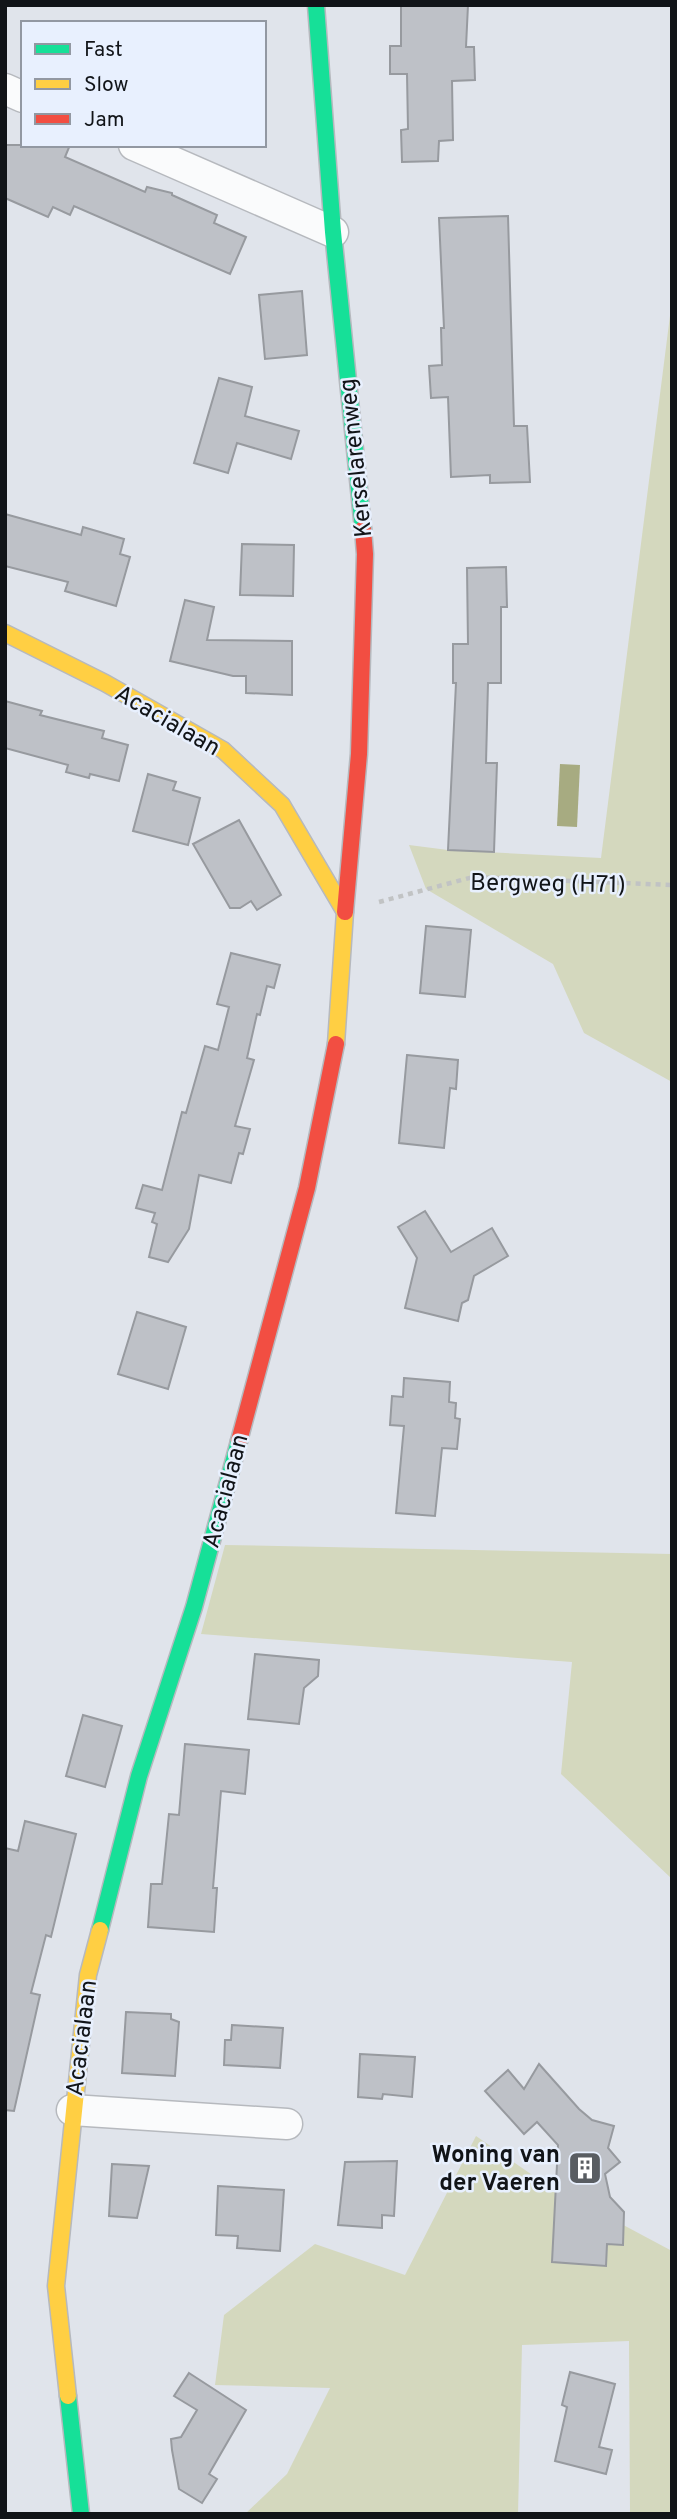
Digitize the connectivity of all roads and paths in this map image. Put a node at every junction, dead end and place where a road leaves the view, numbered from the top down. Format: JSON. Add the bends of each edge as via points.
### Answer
{"nodes":[{"id":1,"x":316,"y":5,"type":"edge"},
{"id":2,"x":5,"y":89,"type":"edge"},
{"id":3,"x":21,"y":96,"type":"edge"},
{"id":4,"x":139,"y":147,"type":"edge"},
{"id":5,"x":333,"y":232,"type":"junction"},
{"id":6,"x":5,"y":633,"type":"edge"},
{"id":7,"x":672,"y":885,"type":"edge"},
{"id":8,"x":345,"y":912,"type":"junction"},
{"id":9,"x":72,"y":2110,"type":"junction"},
{"id":10,"x":287,"y":2124,"type":"dead end"},
{"id":11,"x":81,"y":2514,"type":"edge"}],
"edges":[{"from":1,"to":5,"type":"street","name":"Kerselarenweg"},
{"from":2,"to":3,"type":"street"},
{"from":4,"to":5,"type":"street"},
{"from":5,"to":8,"type":"street","name":"Kerselarenweg","via":[[365,554],[359,754]]},
{"from":6,"to":8,"type":"street","name":"Acacialaan","via":[[223,750],[282,805]]},
{"from":7,"to":8,"type":"path","name":"Bergweg (H71)","via":[[473,877]]},
{"from":8,"to":9,"type":"street","name":"Acacialaan","via":[[338,1033],[307,1188],[194,1607],[139,1776],[91,1961]]},
{"from":9,"to":10,"type":"street"},
{"from":9,"to":11,"type":"street","name":"Acacialaan","via":[[56,2286]]}]}
